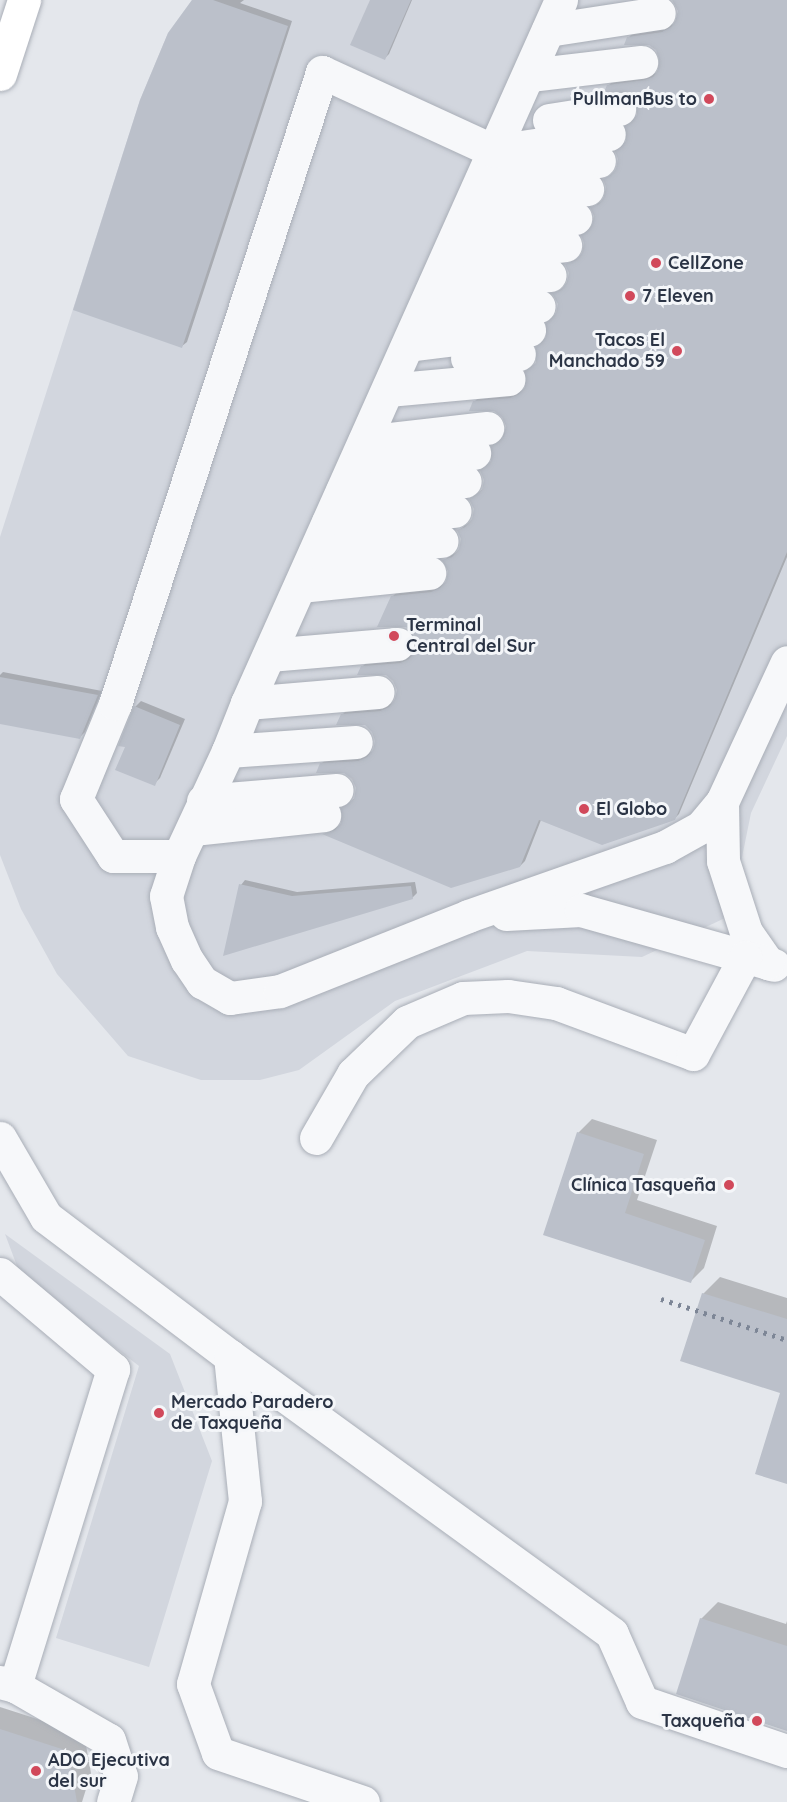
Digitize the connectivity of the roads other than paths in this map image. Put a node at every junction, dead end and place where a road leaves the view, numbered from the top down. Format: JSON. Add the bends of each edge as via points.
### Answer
{"nodes":[{"id":1,"x":24,"y":0,"type":"edge"},
{"id":2,"x":0,"y":74,"type":"edge"},
{"id":3,"x":509,"y":121,"type":"edge"},
{"id":4,"x":613,"y":125,"type":"junction"},
{"id":5,"x":550,"y":275,"type":"dead end"},
{"id":6,"x":422,"y":316,"type":"junction"},
{"id":7,"x":393,"y":377,"type":"junction"},
{"id":8,"x":497,"y":405,"type":"junction"},
{"id":9,"x":353,"y":467,"type":"junction"},
{"id":10,"x":328,"y":522,"type":"junction"},
{"id":11,"x":442,"y":541,"type":"dead end"},
{"id":12,"x":315,"y":552,"type":"junction"},
{"id":13,"x":787,"y":662,"type":"edge"},
{"id":14,"x":376,"y":693,"type":"junction"},
{"id":15,"x":242,"y":717,"type":"junction"},
{"id":16,"x":722,"y":802,"type":"junction"},
{"id":17,"x":468,"y":916,"type":"junction"},
{"id":18,"x":767,"y":963,"type":"edge"},
{"id":19,"x":0,"y":1138,"type":"edge"},
{"id":20,"x":316,"y":1138,"type":"dead end"},
{"id":21,"x":0,"y":1274,"type":"edge"},
{"id":22,"x":230,"y":1356,"type":"junction"},
{"id":23,"x":7,"y":1684,"type":"edge"},
{"id":24,"x":787,"y":1751,"type":"edge"},
{"id":25,"x":113,"y":1802,"type":"edge"},
{"id":26,"x":363,"y":1802,"type":"edge"}],
"edges":[{"from":1,"to":2,"type":"main road"},
{"from":3,"to":4,"type":"lane"},
{"from":3,"to":4,"type":"lane"},
{"from":3,"to":4,"type":"lane"},
{"from":3,"to":4,"type":"lane"},
{"from":3,"to":4,"type":"lane"},
{"from":3,"to":5,"type":"lane"},
{"from":3,"to":6,"type":"lane"},
{"from":3,"to":15,"type":"lane","via":[[322,72],[115,704],[76,799],[113,856]]},
{"from":6,"to":7,"type":"lane"},
{"from":6,"to":8,"type":"lane"},
{"from":7,"to":8,"type":"lane"},
{"from":7,"to":8,"type":"lane"},
{"from":7,"to":9,"type":"lane"},
{"from":8,"to":9,"type":"lane"},
{"from":8,"to":9,"type":"lane"},
{"from":8,"to":10,"type":"lane"},
{"from":9,"to":10,"type":"lane"},
{"from":10,"to":12,"type":"lane"},
{"from":11,"to":12,"type":"lane"},
{"from":12,"to":15,"type":"lane"},
{"from":13,"to":16,"type":"lane"},
{"from":14,"to":15,"type":"lane"},
{"from":14,"to":15,"type":"lane"},
{"from":14,"to":15,"type":"lane"},
{"from":14,"to":15,"type":"lane"},
{"from":14,"to":15,"type":"lane"},
{"from":14,"to":15,"type":"lane"},
{"from":15,"to":17,"type":"lane","via":[[166,896],[172,927],[202,982],[230,998],[280,991]]},
{"from":16,"to":17,"type":"lane","via":[[701,827],[665,847]]},
{"from":16,"to":18,"type":"lane","via":[[723,861],[746,932]]},
{"from":17,"to":18,"type":"lane","via":[[581,910]]},
{"from":18,"to":20,"type":"lane","via":[[693,1054],[556,1003],[508,996],[463,998],[407,1022],[353,1074]]},
{"from":19,"to":22,"type":"lane","via":[[46,1217]]},
{"from":21,"to":23,"type":"lane","via":[[113,1369]]},
{"from":22,"to":24,"type":"lane","via":[[612,1634],[642,1702]]},
{"from":22,"to":26,"type":"lane","via":[[246,1502],[193,1684],[218,1753]]},
{"from":23,"to":25,"type":"lane","via":[[109,1740],[121,1776]]}]}
